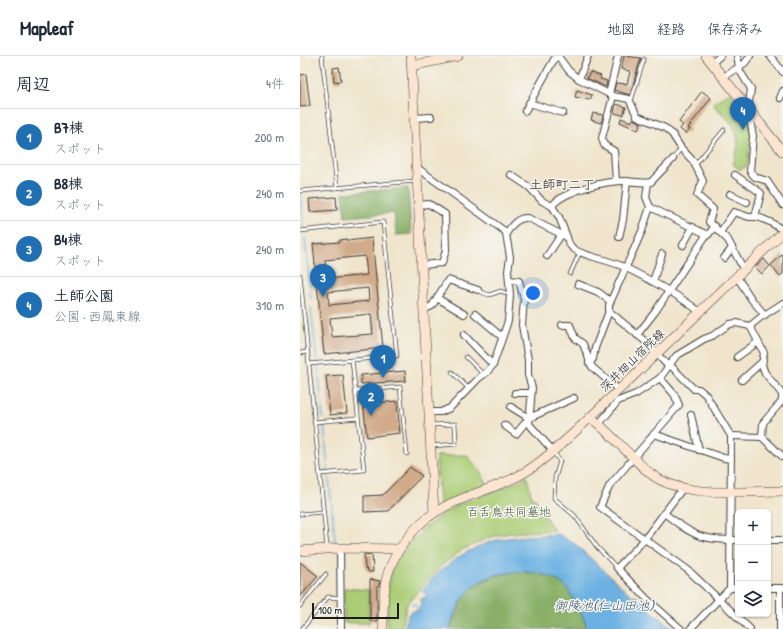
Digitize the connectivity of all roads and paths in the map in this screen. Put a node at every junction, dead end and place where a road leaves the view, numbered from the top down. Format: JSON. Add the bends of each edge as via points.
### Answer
{"nodes":[{"id":1,"x":322,"y":56,"type":"edge"},
{"id":2,"x":411,"y":56,"type":"edge"},
{"id":3,"x":458,"y":56,"type":"edge"},
{"id":4,"x":557,"y":56,"type":"edge"},
{"id":5,"x":588,"y":56,"type":"edge"},
{"id":6,"x":618,"y":56,"type":"edge"},
{"id":7,"x":720,"y":56,"type":"edge"},
{"id":8,"x":737,"y":56,"type":"edge"},
{"id":9,"x":750,"y":56,"type":"edge"},
{"id":10,"x":770,"y":56,"type":"edge"},
{"id":11,"x":644,"y":59,"type":"dead end"},
{"id":12,"x":709,"y":59,"type":"edge"},
{"id":13,"x":411,"y":66,"type":"junction"},
{"id":14,"x":739,"y":66,"type":"junction"},
{"id":15,"x":783,"y":72,"type":"edge"},
{"id":16,"x":723,"y":77,"type":"junction"},
{"id":17,"x":579,"y":78,"type":"junction"},
{"id":18,"x":783,"y":91,"type":"edge"},
{"id":19,"x":611,"y":95,"type":"junction"},
{"id":20,"x":780,"y":98,"type":"dead end"},
{"id":21,"x":631,"y":102,"type":"junction"},
{"id":22,"x":530,"y":103,"type":"junction"},
{"id":23,"x":748,"y":109,"type":"junction"},
{"id":24,"x":526,"y":111,"type":"dead end"},
{"id":25,"x":563,"y":113,"type":"dead end"},
{"id":26,"x":431,"y":117,"type":"dead end"},
{"id":27,"x":414,"y":118,"type":"junction"},
{"id":28,"x":724,"y":130,"type":"dead end"},
{"id":29,"x":681,"y":148,"type":"junction"},
{"id":30,"x":783,"y":152,"type":"edge"},
{"id":31,"x":672,"y":159,"type":"joint"},
{"id":32,"x":695,"y":165,"type":"junction"},
{"id":33,"x":416,"y":167,"type":"junction"},
{"id":34,"x":511,"y":174,"type":"dead end"},
{"id":35,"x":735,"y":175,"type":"dead end"},
{"id":36,"x":416,"y":181,"type":"junction"},
{"id":37,"x":616,"y":181,"type":"junction"},
{"id":38,"x":627,"y":181,"type":"junction"},
{"id":39,"x":648,"y":183,"type":"junction"},
{"id":40,"x":337,"y":188,"type":"junction"},
{"id":41,"x":300,"y":192,"type":"edge"},
{"id":42,"x":730,"y":194,"type":"dead end"},
{"id":43,"x":420,"y":205,"type":"junction"},
{"id":44,"x":783,"y":205,"type":"edge"},
{"id":45,"x":552,"y":206,"type":"junction"},
{"id":46,"x":650,"y":207,"type":"junction"},
{"id":47,"x":736,"y":212,"type":"junction"},
{"id":48,"x":755,"y":217,"type":"junction"},
{"id":49,"x":715,"y":226,"type":"junction"},
{"id":50,"x":694,"y":227,"type":"junction"},
{"id":51,"x":300,"y":231,"type":"edge"},
{"id":52,"x":783,"y":231,"type":"edge"},
{"id":53,"x":506,"y":232,"type":"junction"},
{"id":54,"x":721,"y":232,"type":"junction"},
{"id":55,"x":707,"y":234,"type":"junction"},
{"id":56,"x":564,"y":236,"type":"junction"},
{"id":57,"x":619,"y":237,"type":"dead end"},
{"id":58,"x":683,"y":245,"type":"dead end"},
{"id":59,"x":732,"y":248,"type":"junction"},
{"id":60,"x":580,"y":252,"type":"junction"},
{"id":61,"x":662,"y":254,"type":"dead end"},
{"id":62,"x":547,"y":256,"type":"dead end"},
{"id":63,"x":724,"y":258,"type":"dead end"},
{"id":64,"x":423,"y":264,"type":"junction"},
{"id":65,"x":624,"y":268,"type":"junction"},
{"id":66,"x":740,"y":273,"type":"junction"},
{"id":67,"x":300,"y":274,"type":"edge"},
{"id":68,"x":570,"y":274,"type":"dead end"},
{"id":69,"x":510,"y":280,"type":"junction"},
{"id":70,"x":653,"y":281,"type":"junction"},
{"id":71,"x":578,"y":284,"type":"dead end"},
{"id":72,"x":668,"y":290,"type":"junction"},
{"id":73,"x":480,"y":291,"type":"joint"},
{"id":74,"x":510,"y":295,"type":"junction"},
{"id":75,"x":437,"y":298,"type":"junction"},
{"id":76,"x":610,"y":301,"type":"junction"},
{"id":77,"x":783,"y":303,"type":"edge"},
{"id":78,"x":301,"y":305,"type":"edge"},
{"id":79,"x":425,"y":309,"type":"junction"},
{"id":80,"x":609,"y":311,"type":"junction"},
{"id":81,"x":700,"y":312,"type":"junction"},
{"id":82,"x":464,"y":314,"type":"dead end"},
{"id":83,"x":475,"y":314,"type":"dead end"},
{"id":84,"x":764,"y":315,"type":"junction"},
{"id":85,"x":562,"y":325,"type":"dead end"},
{"id":86,"x":750,"y":326,"type":"junction"},
{"id":87,"x":637,"y":335,"type":"junction"},
{"id":88,"x":464,"y":336,"type":"dead end"},
{"id":89,"x":502,"y":337,"type":"junction"},
{"id":90,"x":758,"y":342,"type":"junction"},
{"id":91,"x":307,"y":352,"type":"junction"},
{"id":92,"x":300,"y":353,"type":"edge"},
{"id":93,"x":657,"y":354,"type":"junction"},
{"id":94,"x":466,"y":357,"type":"dead end"},
{"id":95,"x":738,"y":357,"type":"dead end"},
{"id":96,"x":352,"y":360,"type":"junction"},
{"id":97,"x":762,"y":362,"type":"junction"},
{"id":98,"x":589,"y":363,"type":"junction"},
{"id":99,"x":309,"y":364,"type":"junction"},
{"id":100,"x":493,"y":364,"type":"junction"},
{"id":101,"x":669,"y":365,"type":"junction"},
{"id":102,"x":452,"y":372,"type":"dead end"},
{"id":103,"x":483,"y":375,"type":"junction"},
{"id":104,"x":660,"y":378,"type":"junction"},
{"id":105,"x":742,"y":380,"type":"dead end"},
{"id":106,"x":468,"y":388,"type":"junction"},
{"id":107,"x":619,"y":390,"type":"junction"},
{"id":108,"x":355,"y":391,"type":"junction"},
{"id":109,"x":515,"y":393,"type":"dead end"},
{"id":110,"x":531,"y":393,"type":"junction"},
{"id":111,"x":782,"y":393,"type":"edge"},
{"id":112,"x":574,"y":398,"type":"dead end"},
{"id":113,"x":510,"y":407,"type":"dead end"},
{"id":114,"x":430,"y":412,"type":"junction"},
{"id":115,"x":691,"y":416,"type":"dead end"},
{"id":116,"x":590,"y":417,"type":"junction"},
{"id":117,"x":358,"y":418,"type":"junction"},
{"id":118,"x":529,"y":418,"type":"junction"},
{"id":119,"x":314,"y":422,"type":"junction"},
{"id":120,"x":599,"y":424,"type":"junction"},
{"id":121,"x":431,"y":425,"type":"junction"},
{"id":122,"x":504,"y":426,"type":"dead end"},
{"id":123,"x":654,"y":434,"type":"junction"},
{"id":124,"x":731,"y":436,"type":"junction"},
{"id":125,"x":762,"y":437,"type":"junction"},
{"id":126,"x":432,"y":446,"type":"junction"},
{"id":127,"x":699,"y":450,"type":"junction"},
{"id":128,"x":553,"y":451,"type":"junction"},
{"id":129,"x":407,"y":454,"type":"dead end"},
{"id":130,"x":783,"y":457,"type":"edge"},
{"id":131,"x":633,"y":458,"type":"junction"},
{"id":132,"x":731,"y":459,"type":"junction"},
{"id":133,"x":320,"y":474,"type":"junction"},
{"id":134,"x":683,"y":488,"type":"junction"},
{"id":135,"x":731,"y":491,"type":"junction"},
{"id":136,"x":783,"y":491,"type":"edge"},
{"id":137,"x":323,"y":512,"type":"junction"},
{"id":138,"x":664,"y":513,"type":"junction"},
{"id":139,"x":300,"y":514,"type":"edge"},
{"id":140,"x":434,"y":514,"type":"junction"},
{"id":141,"x":644,"y":540,"type":"junction"},
{"id":142,"x":730,"y":540,"type":"junction"},
{"id":143,"x":735,"y":540,"type":"edge"},
{"id":144,"x":771,"y":540,"type":"edge"},
{"id":145,"x":783,"y":540,"type":"edge"},
{"id":146,"x":340,"y":548,"type":"junction"},
{"id":147,"x":327,"y":549,"type":"junction"},
{"id":148,"x":399,"y":549,"type":"junction"},
{"id":149,"x":300,"y":551,"type":"edge"},
{"id":150,"x":617,"y":568,"type":"junction"},
{"id":151,"x":326,"y":574,"type":"dead end"},
{"id":152,"x":730,"y":588,"type":"junction"},
{"id":153,"x":735,"y":588,"type":"edge"},
{"id":154,"x":771,"y":588,"type":"edge"},
{"id":155,"x":782,"y":588,"type":"edge"},
{"id":156,"x":340,"y":598,"type":"junction"},
{"id":157,"x":718,"y":598,"type":"junction"},
{"id":158,"x":300,"y":606,"type":"edge"},
{"id":159,"x":302,"y":629,"type":"edge"},
{"id":160,"x":340,"y":629,"type":"edge"},
{"id":161,"x":383,"y":629,"type":"edge"},
{"id":162,"x":682,"y":629,"type":"edge"},
{"id":163,"x":690,"y":629,"type":"edge"},
{"id":164,"x":750,"y":629,"type":"edge"},
{"id":165,"x":780,"y":629,"type":"edge"}],
"edges":[{"from":1,"to":40,"type":"lane"},
{"from":2,"to":13,"type":"street"},
{"from":3,"to":13,"type":"street"},
{"from":4,"to":17,"type":"street","via":[[569,71]]},
{"from":4,"to":22,"type":"street"},
{"from":5,"to":17,"type":"street"},
{"from":6,"to":19,"type":"street"},
{"from":7,"to":12,"type":"street"},
{"from":8,"to":14,"type":"street"},
{"from":9,"to":14,"type":"street"},
{"from":10,"to":15,"type":"street"},
{"from":11,"to":21,"type":"lane"},
{"from":12,"to":16,"type":"street"},
{"from":13,"to":27,"type":"street"},
{"from":14,"to":16,"type":"street"},
{"from":14,"to":23,"type":"street","via":[[751,89]]},
{"from":16,"to":23,"type":"street"},
{"from":17,"to":19,"type":"street"},
{"from":18,"to":20,"type":"street"},
{"from":19,"to":21,"type":"street","via":[[626,98]]},
{"from":19,"to":37,"type":"street","via":[[602,138],[604,145],[614,151],[616,156]]},
{"from":21,"to":29,"type":"street","via":[[637,116],[665,128]]},
{"from":22,"to":24,"type":"street"},
{"from":22,"to":25,"type":"street"},
{"from":23,"to":30,"type":"street"},
{"from":23,"to":44,"type":"street","via":[[754,136],[751,173],[756,178],[767,180]]},
{"from":26,"to":27,"type":"street"},
{"from":27,"to":33,"type":"street"},
{"from":28,"to":32,"type":"lane"},
{"from":29,"to":31,"type":"lane"},
{"from":29,"to":32,"type":"street"},
{"from":31,"to":39,"type":"street"},
{"from":32,"to":49,"type":"street","via":[[703,181],[697,195],[713,209],[709,222]]},
{"from":33,"to":36,"type":"street"},
{"from":33,"to":53,"type":"street"},
{"from":34,"to":45,"type":"street","via":[[529,187],[542,201]]},
{"from":35,"to":48,"type":"street","via":[[761,193]]},
{"from":36,"to":40,"type":"lane"},
{"from":36,"to":43,"type":"street"},
{"from":37,"to":38,"type":"street"},
{"from":37,"to":45,"type":"street","via":[[597,183],[565,196]]},
{"from":38,"to":39,"type":"street"},
{"from":38,"to":57,"type":"street"},
{"from":39,"to":46,"type":"street","via":[[646,197]]},
{"from":40,"to":41,"type":"lane"},
{"from":42,"to":47,"type":"street","via":[[745,201]]},
{"from":43,"to":64,"type":"street"},
{"from":43,"to":64,"type":"street","via":[[430,204],[445,214],[446,250],[442,263]]},
{"from":45,"to":56,"type":"street","via":[[559,217]]},
{"from":46,"to":50,"type":"street"},
{"from":46,"to":65,"type":"street","via":[[642,231]]},
{"from":47,"to":48,"type":"street"},
{"from":47,"to":54,"type":"street"},
{"from":48,"to":52,"type":"street","via":[[770,222]]},
{"from":49,"to":54,"type":"street"},
{"from":49,"to":55,"type":"street"},
{"from":50,"to":55,"type":"street"},
{"from":50,"to":58,"type":"street"},
{"from":51,"to":96,"type":"lane","via":[[383,222],[396,356]]},
{"from":52,"to":66,"type":"street","name":"深井畑山宿院線"},
{"from":53,"to":56,"type":"street","via":[[517,220],[528,218]]},
{"from":53,"to":69,"type":"street"},
{"from":54,"to":59,"type":"street"},
{"from":55,"to":72,"type":"street"},
{"from":56,"to":60,"type":"street","via":[[568,244]]},
{"from":56,"to":62,"type":"street"},
{"from":59,"to":63,"type":"street"},
{"from":59,"to":66,"type":"street"},
{"from":60,"to":65,"type":"street"},
{"from":60,"to":68,"type":"lane"},
{"from":61,"to":70,"type":"street"},
{"from":64,"to":79,"type":"street"},
{"from":65,"to":70,"type":"street"},
{"from":65,"to":76,"type":"street"},
{"from":66,"to":81,"type":"street","name":"深井畑山宿院線"},
{"from":66,"to":84,"type":"street","via":[[752,300]]},
{"from":67,"to":78,"type":"lane"},
{"from":69,"to":74,"type":"street"},
{"from":69,"to":110,"type":"street","via":[[519,282],[524,299],[522,325]]},
{"from":70,"to":72,"type":"street"},
{"from":71,"to":76,"type":"street","via":[[598,292]]},
{"from":72,"to":81,"type":"street"},
{"from":72,"to":87,"type":"street"},
{"from":73,"to":74,"type":"lane","via":[[488,294],[501,291]]},
{"from":73,"to":75,"type":"street","via":[[448,280]]},
{"from":74,"to":89,"type":"street","via":[[508,321]]},
{"from":75,"to":79,"type":"street","via":[[432,306]]},
{"from":75,"to":82,"type":"street"},
{"from":76,"to":80,"type":"street"},
{"from":77,"to":84,"type":"street"},
{"from":78,"to":91,"type":"lane"},
{"from":79,"to":114,"type":"street"},
{"from":80,"to":87,"type":"street"},
{"from":80,"to":98,"type":"street","via":[[593,359]]},
{"from":81,"to":93,"type":"street","name":"深井畑山宿院線"},
{"from":83,"to":89,"type":"street"},
{"from":84,"to":86,"type":"street"},
{"from":85,"to":98,"type":"street","via":[[570,325],[575,338],[583,344]]},
{"from":86,"to":90,"type":"street"},
{"from":86,"to":101,"type":"street","via":[[730,324],[676,356]]},
{"from":87,"to":93,"type":"street"},
{"from":88,"to":100,"type":"street"},
{"from":89,"to":100,"type":"street"},
{"from":90,"to":95,"type":"street"},
{"from":90,"to":97,"type":"street","via":[[764,353]]},
{"from":91,"to":92,"type":"lane"},
{"from":91,"to":99,"type":"lane"},
{"from":93,"to":101,"type":"street"},
{"from":93,"to":107,"type":"street","name":"深井畑山宿院線"},
{"from":94,"to":103,"type":"lane"},
{"from":96,"to":99,"type":"lane"},
{"from":96,"to":108,"type":"lane"},
{"from":97,"to":105,"type":"street"},
{"from":97,"to":111,"type":"street","via":[[765,372]]},
{"from":98,"to":107,"type":"street"},
{"from":99,"to":119,"type":"lane"},
{"from":100,"to":103,"type":"street"},
{"from":101,"to":104,"type":"street"},
{"from":101,"to":124,"type":"street","via":[[694,389],[699,389],[706,395]]},
{"from":102,"to":106,"type":"lane"},
{"from":103,"to":106,"type":"street"},
{"from":104,"to":120,"type":"street","via":[[636,394],[618,401]]},
{"from":104,"to":123,"type":"street","via":[[674,394],[679,405]]},
{"from":106,"to":114,"type":"street","via":[[450,408],[441,412]]},
{"from":107,"to":116,"type":"street","name":"深井畑山宿院線"},
{"from":108,"to":117,"type":"lane"},
{"from":108,"to":129,"type":"lane","via":[[400,387]]},
{"from":109,"to":110,"type":"street"},
{"from":110,"to":118,"type":"street"},
{"from":111,"to":125,"type":"street","via":[[782,401],[763,423]]},
{"from":112,"to":118,"type":"street"},
{"from":113,"to":118,"type":"street"},
{"from":114,"to":121,"type":"street"},
{"from":115,"to":127,"type":"street"},
{"from":116,"to":120,"type":"street"},
{"from":116,"to":128,"type":"street","name":"深井畑山宿院線"},
{"from":117,"to":119,"type":"lane"},
{"from":117,"to":133,"type":"lane","via":[[364,470]]},
{"from":118,"to":122,"type":"street","via":[[516,434]]},
{"from":118,"to":128,"type":"street","via":[[529,424]]},
{"from":119,"to":133,"type":"lane"},
{"from":120,"to":131,"type":"street"},
{"from":121,"to":126,"type":"street"},
{"from":121,"to":126,"type":"lane","via":[[454,424],[456,444]]},
{"from":123,"to":127,"type":"street"},
{"from":123,"to":131,"type":"street"},
{"from":124,"to":125,"type":"street"},
{"from":124,"to":132,"type":"street"},
{"from":125,"to":130,"type":"street"},
{"from":126,"to":140,"type":"street"},
{"from":127,"to":132,"type":"street"},
{"from":128,"to":140,"type":"street","name":"深井畑山宿院線","via":[[515,479],[467,496]]},
{"from":128,"to":150,"type":"lane","via":[[560,461],[555,478],[554,498],[575,516],[597,547]]},
{"from":131,"to":134,"type":"street","via":[[652,474]]},
{"from":131,"to":141,"type":"street","via":[[610,485],[600,508]]},
{"from":132,"to":135,"type":"street"},
{"from":133,"to":137,"type":"lane"},
{"from":134,"to":135,"type":"street"},
{"from":134,"to":138,"type":"street"},
{"from":135,"to":136,"type":"street"},
{"from":135,"to":142,"type":"street"},
{"from":137,"to":139,"type":"lane"},
{"from":137,"to":147,"type":"lane"},
{"from":138,"to":141,"type":"street"},
{"from":138,"to":142,"type":"street","via":[[689,532],[704,538]]},
{"from":140,"to":148,"type":"street","name":"深井畑山宿院線","via":[[416,528]]},
{"from":141,"to":150,"type":"street"},
{"from":141,"to":157,"type":"street","via":[[688,570]]},
{"from":142,"to":143,"type":"street"},
{"from":142,"to":152,"type":"street"},
{"from":144,"to":145,"type":"street"},
{"from":146,"to":147,"type":"street"},
{"from":146,"to":148,"type":"street"},
{"from":146,"to":156,"type":"street"},
{"from":147,"to":149,"type":"street"},
{"from":148,"to":161,"type":"street","name":"深井畑山宿院線","via":[[390,565],[383,592]]},
{"from":150,"to":162,"type":"street","via":[[648,600]]},
{"from":151,"to":158,"type":"lane"},
{"from":152,"to":153,"type":"street"},
{"from":152,"to":157,"type":"street"},
{"from":154,"to":155,"type":"street"},
{"from":155,"to":165,"type":"street"},
{"from":156,"to":159,"type":"lane","via":[[328,597]]},
{"from":156,"to":160,"type":"street"},
{"from":157,"to":163,"type":"street"},
{"from":157,"to":164,"type":"street"}]}
